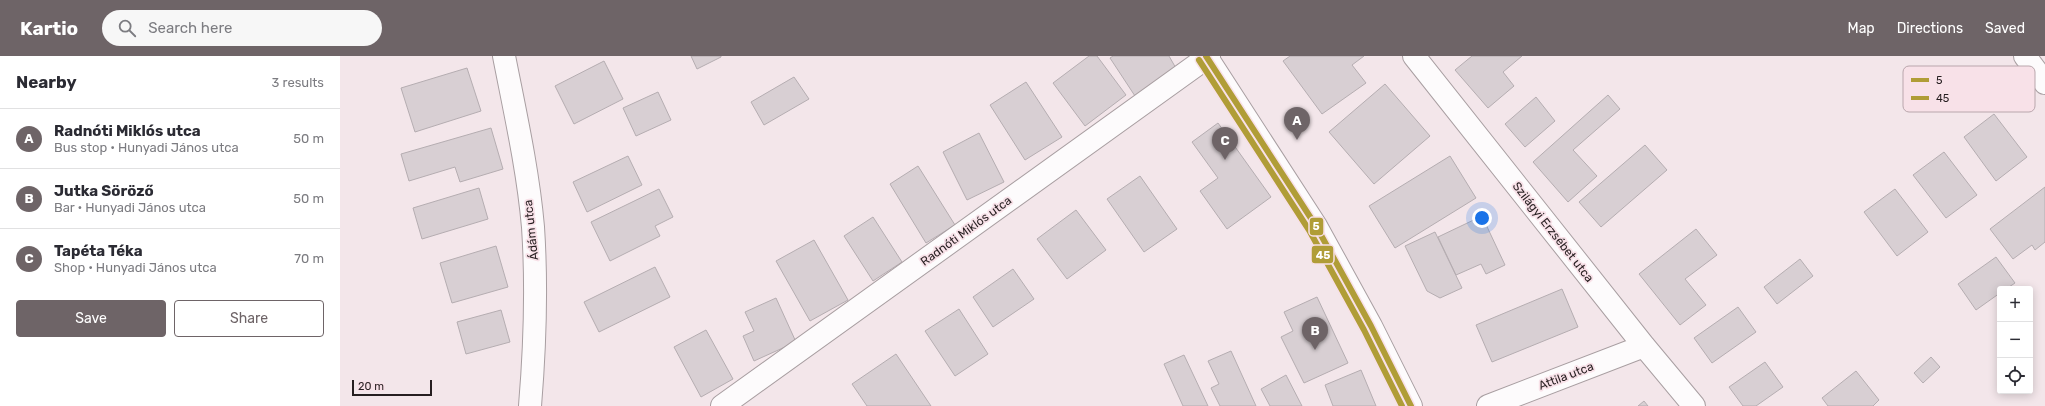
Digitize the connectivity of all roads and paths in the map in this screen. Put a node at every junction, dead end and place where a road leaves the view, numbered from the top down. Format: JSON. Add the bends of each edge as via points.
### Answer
{"nodes":[{"id":1,"x":504,"y":56,"type":"edge"},
{"id":2,"x":1414,"y":56,"type":"edge"},
{"id":3,"x":2025,"y":56,"type":"edge"},
{"id":4,"x":1207,"y":57,"type":"edge"},
{"id":5,"x":2032,"y":66,"type":"edge"},
{"id":6,"x":2035,"y":70,"type":"edge"},
{"id":7,"x":2045,"y":83,"type":"edge"},
{"id":8,"x":1644,"y":346,"type":"junction"},
{"id":9,"x":530,"y":406,"type":"edge"},
{"id":10,"x":722,"y":406,"type":"edge"},
{"id":11,"x":1411,"y":406,"type":"edge"},
{"id":12,"x":1488,"y":406,"type":"edge"},
{"id":13,"x":1694,"y":406,"type":"edge"}],
"edges":[{"from":1,"to":9,"type":"street","name":"Ádám utca","via":[[532,226],[536,282]]},
{"from":2,"to":8,"type":"street","name":"Szilágyi Erzsébet utca"},
{"from":3,"to":5,"type":"street"},
{"from":4,"to":10,"type":"street","name":"Radnóti Miklós utca"},
{"from":4,"to":11,"type":"street","via":[[1316,226]]},
{"from":6,"to":7,"type":"street"},
{"from":8,"to":12,"type":"street","name":"Attila utca"},
{"from":8,"to":13,"type":"street","name":"Szilágyi Erzsébet utca"}]}
